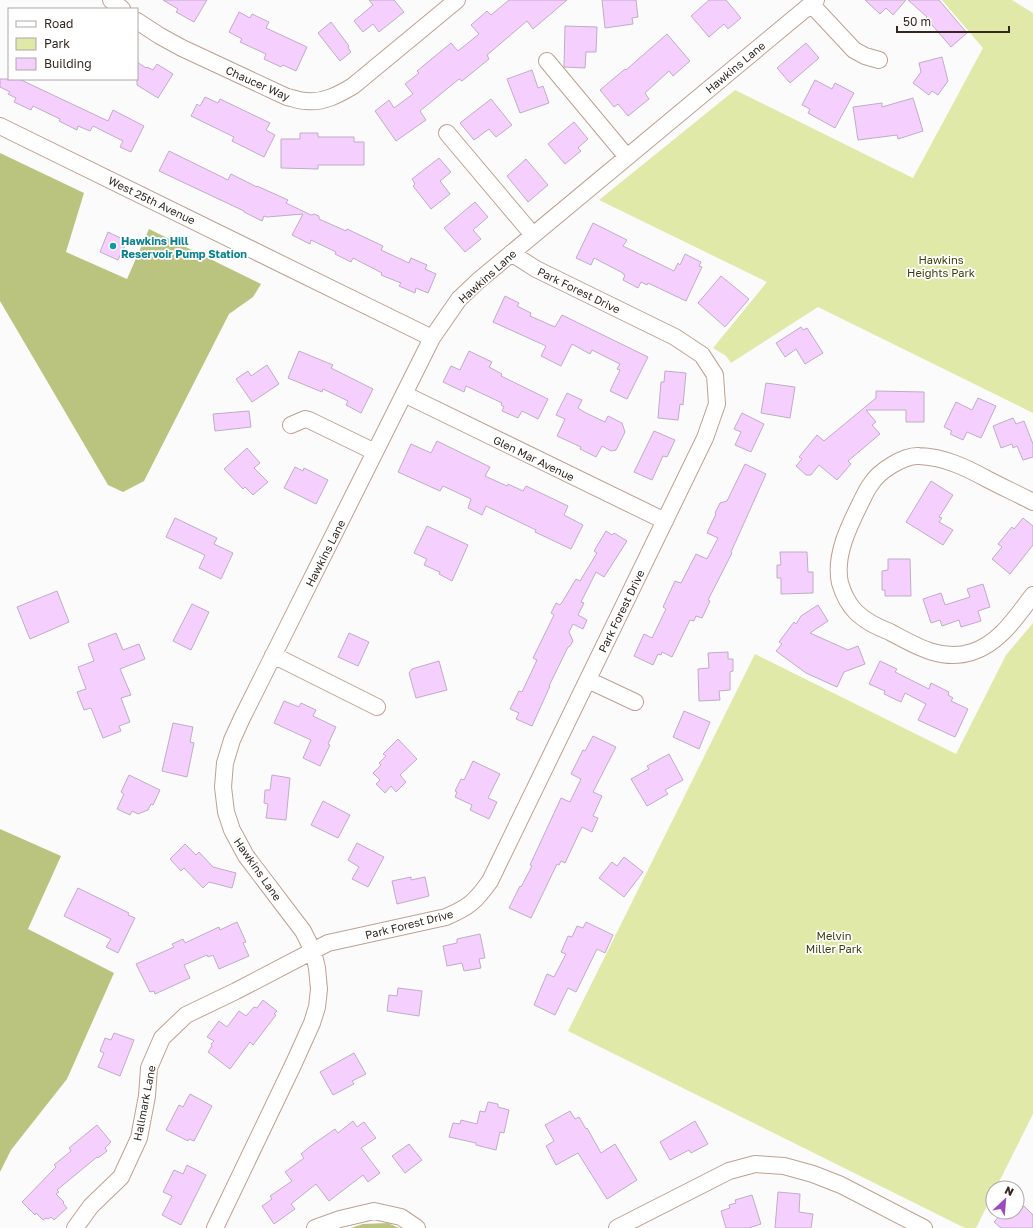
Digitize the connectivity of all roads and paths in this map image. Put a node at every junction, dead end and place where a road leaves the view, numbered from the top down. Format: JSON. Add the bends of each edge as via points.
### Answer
{"nodes":[{"id":1,"x":111,"y":0,"type":"edge"},
{"id":2,"x":453,"y":1,"type":"edge"},
{"id":3,"x":813,"y":2,"type":"edge"},
{"id":4,"x":121,"y":8,"type":"edge"},
{"id":5,"x":138,"y":22,"type":"edge"},
{"id":6,"x":880,"y":60,"type":"dead end"},
{"id":7,"x":547,"y":61,"type":"dead end"},
{"id":8,"x":0,"y":126,"type":"edge"},
{"id":9,"x":447,"y":134,"type":"dead end"},
{"id":10,"x":627,"y":157,"type":"junction"},
{"id":11,"x":533,"y":235,"type":"junction"},
{"id":12,"x":511,"y":253,"type":"junction"},
{"id":13,"x":432,"y":338,"type":"junction"},
{"id":14,"x":404,"y":394,"type":"junction"},
{"id":15,"x":291,"y":425,"type":"dead end"},
{"id":16,"x":375,"y":452,"type":"junction"},
{"id":17,"x":1033,"y":502,"type":"edge"},
{"id":18,"x":665,"y":521,"type":"junction"},
{"id":19,"x":1033,"y":595,"type":"edge"},
{"id":20,"x":273,"y":655,"type":"junction"},
{"id":21,"x":588,"y":680,"type":"junction"},
{"id":22,"x":634,"y":702,"type":"dead end"},
{"id":23,"x":377,"y":707,"type":"dead end"},
{"id":24,"x":313,"y":951,"type":"junction"},
{"id":25,"x":75,"y":1228,"type":"edge"},
{"id":26,"x":215,"y":1228,"type":"edge"},
{"id":27,"x":315,"y":1228,"type":"edge"},
{"id":28,"x":417,"y":1228,"type":"edge"},
{"id":29,"x":616,"y":1228,"type":"edge"},
{"id":30,"x":924,"y":1228,"type":"edge"}],
"edges":[{"from":1,"to":4,"type":"street"},
{"from":2,"to":5,"type":"street","name":"Chaucer Way","via":[[353,86],[324,100],[306,101],[287,97],[188,51]]},
{"from":3,"to":6,"type":"street","name":"Hawkins Lane","via":[[854,50]]},
{"from":3,"to":10,"type":"street","name":"Hawkins Lane"},
{"from":7,"to":10,"type":"street"},
{"from":8,"to":13,"type":"street","name":"West 25th Avenue"},
{"from":9,"to":11,"type":"street"},
{"from":10,"to":11,"type":"street","name":"Hawkins Lane"},
{"from":11,"to":12,"type":"street","name":"Hawkins Lane"},
{"from":12,"to":13,"type":"street","name":"Hawkins Lane","via":[[459,299]]},
{"from":12,"to":18,"type":"street","name":"Park Forest Drive","via":[[536,269],[676,336],[702,355],[715,375],[717,404],[705,438]]},
{"from":13,"to":14,"type":"street","name":"Hawkins Lane"},
{"from":14,"to":16,"type":"street","name":"Hawkins Lane"},
{"from":14,"to":18,"type":"street","name":"Glen Mar Avenue"},
{"from":15,"to":16,"type":"street","via":[[305,419],[309,420]]},
{"from":16,"to":20,"type":"street","name":"Hawkins Lane"},
{"from":17,"to":19,"type":"street","via":[[959,464],[937,457],[917,455],[901,460],[882,470],[871,483],[847,534],[839,569],[840,584],[846,598],[856,612],[868,622],[920,648],[942,654],[958,656],[989,645],[1000,636]]},
{"from":18,"to":21,"type":"street","name":"Park Forest Drive"},
{"from":20,"to":23,"type":"street"},
{"from":20,"to":24,"type":"street","name":"Hawkins Lane","via":[[232,740],[225,763],[223,787],[226,812],[246,856],[302,931]]},
{"from":21,"to":22,"type":"street"},
{"from":21,"to":24,"type":"street","name":"Park Forest Drive","via":[[490,881],[478,899],[446,917],[328,943]]},
{"from":24,"to":25,"type":"street","name":"Hallmark Lane","via":[[186,1014],[162,1038],[149,1068],[139,1138],[121,1177],[91,1206]]},
{"from":24,"to":26,"type":"street","name":"Hawkins Lane","via":[[319,989],[312,1023]]},
{"from":27,"to":28,"type":"street","via":[[374,1211],[401,1217]]},
{"from":29,"to":30,"type":"street","via":[[728,1171],[755,1164],[784,1166],[813,1174],[841,1185]]}]}
